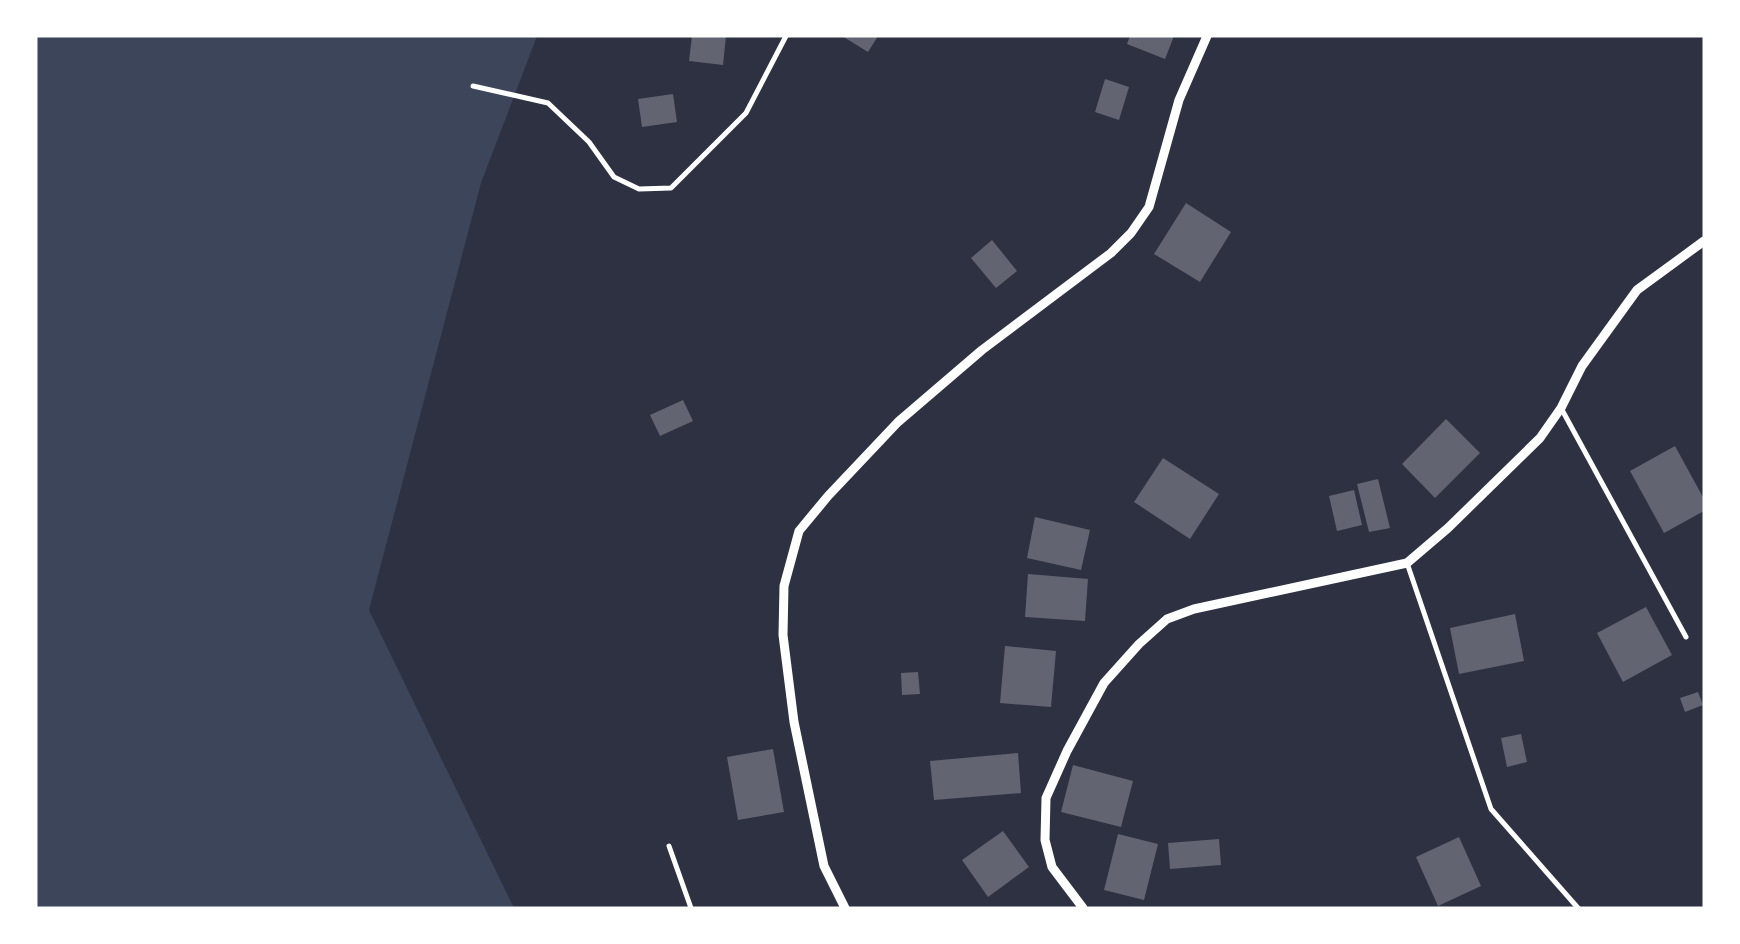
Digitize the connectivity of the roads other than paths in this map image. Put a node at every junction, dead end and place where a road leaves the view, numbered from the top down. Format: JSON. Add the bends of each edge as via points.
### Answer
{"nodes":[{"id":1,"x":786,"y":36,"type":"edge"},
{"id":2,"x":1207,"y":36,"type":"edge"},
{"id":3,"x":473,"y":86,"type":"dead end"},
{"id":4,"x":1704,"y":241,"type":"edge"},
{"id":5,"x":1561,"y":408,"type":"junction"},
{"id":6,"x":1407,"y":563,"type":"junction"},
{"id":7,"x":1686,"y":637,"type":"dead end"},
{"id":8,"x":669,"y":846,"type":"dead end"},
{"id":9,"x":692,"y":908,"type":"edge"},
{"id":10,"x":845,"y":908,"type":"edge"},
{"id":11,"x":1082,"y":908,"type":"edge"},
{"id":12,"x":1578,"y":908,"type":"edge"}],
"edges":[{"from":1,"to":3,"type":"street","via":[[746,113],[671,188],[639,189],[614,177],[589,142],[548,103]]},
{"from":2,"to":10,"type":"street","via":[[1179,100],[1149,206],[1131,233],[1111,253],[982,350],[898,422],[828,496],[800,532],[784,586],[783,635],[794,722],[824,866]]},
{"from":4,"to":5,"type":"street","via":[[1637,290],[1582,366]]},
{"from":5,"to":6,"type":"street","via":[[1540,438],[1448,528]]},
{"from":5,"to":7,"type":"street"},
{"from":6,"to":11,"type":"street","via":[[1194,610],[1168,619],[1139,644],[1104,683],[1046,798],[1045,840],[1052,867]]},
{"from":6,"to":12,"type":"street","via":[[1490,809]]},
{"from":8,"to":9,"type":"street"}]}
